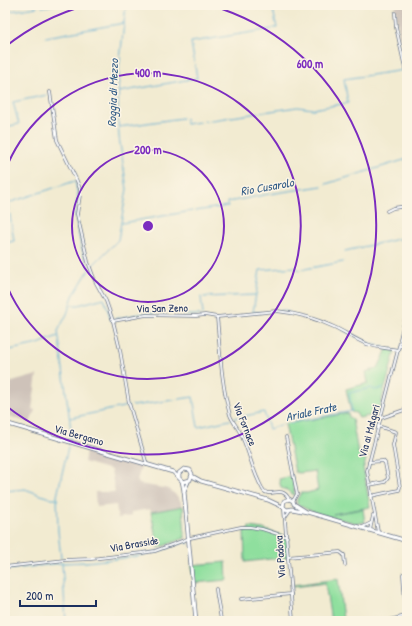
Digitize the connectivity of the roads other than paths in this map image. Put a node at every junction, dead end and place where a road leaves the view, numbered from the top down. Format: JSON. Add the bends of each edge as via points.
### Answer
{"nodes":[{"id":1,"x":395,"y":13,"type":"dead end"},
{"id":2,"x":407,"y":77,"type":"edge"},
{"id":3,"x":50,"y":92,"type":"dead end"},
{"id":4,"x":407,"y":206,"type":"edge"},
{"id":5,"x":387,"y":211,"type":"dead end"},
{"id":6,"x":217,"y":317,"type":"junction"},
{"id":7,"x":405,"y":318,"type":"dead end"},
{"id":8,"x":112,"y":321,"type":"junction"},
{"id":9,"x":402,"y":342,"type":"junction"},
{"id":10,"x":407,"y":344,"type":"edge"},
{"id":11,"x":399,"y":346,"type":"junction"},
{"id":12,"x":403,"y":347,"type":"junction"},
{"id":13,"x":407,"y":347,"type":"edge"},
{"id":14,"x":398,"y":350,"type":"junction"},
{"id":15,"x":397,"y":354,"type":"junction"},
{"id":16,"x":407,"y":409,"type":"edge"},
{"id":17,"x":381,"y":418,"type":"junction"},
{"id":18,"x":5,"y":423,"type":"edge"},
{"id":19,"x":378,"y":426,"type":"junction"},
{"id":20,"x":286,"y":437,"type":"dead end"},
{"id":21,"x":369,"y":462,"type":"junction"},
{"id":22,"x":147,"y":465,"type":"junction"},
{"id":23,"x":180,"y":471,"type":"junction"},
{"id":24,"x":173,"y":472,"type":"junction"},
{"id":25,"x":192,"y":476,"type":"junction"},
{"id":26,"x":179,"y":477,"type":"junction"},
{"id":27,"x":182,"y":481,"type":"junction"},
{"id":28,"x":189,"y":481,"type":"junction"},
{"id":29,"x":201,"y":481,"type":"junction"},
{"id":30,"x":369,"y":485,"type":"junction"},
{"id":31,"x":184,"y":491,"type":"junction"},
{"id":32,"x":283,"y":492,"type":"junction"},
{"id":33,"x":371,"y":496,"type":"junction"},
{"id":34,"x":268,"y":500,"type":"junction"},
{"id":35,"x":284,"y":501,"type":"junction"},
{"id":36,"x":292,"y":501,"type":"junction"},
{"id":37,"x":283,"y":508,"type":"junction"},
{"id":38,"x":291,"y":510,"type":"junction"},
{"id":39,"x":307,"y":512,"type":"junction"},
{"id":40,"x":374,"y":512,"type":"junction"},
{"id":41,"x":285,"y":518,"type":"junction"},
{"id":42,"x":372,"y":522,"type":"junction"},
{"id":43,"x":376,"y":524,"type":"junction"},
{"id":44,"x":361,"y":528,"type":"junction"},
{"id":45,"x":370,"y":530,"type":"junction"},
{"id":46,"x":378,"y":533,"type":"junction"},
{"id":47,"x":287,"y":537,"type":"junction"},
{"id":48,"x":189,"y":538,"type":"junction"},
{"id":49,"x":407,"y":541,"type":"edge"},
{"id":50,"x":288,"y":558,"type":"junction"},
{"id":51,"x":345,"y":565,"type":"dead end"},
{"id":52,"x":5,"y":567,"type":"edge"},
{"id":53,"x":403,"y":574,"type":"dead end"},
{"id":54,"x":216,"y":589,"type":"dead end"},
{"id":55,"x":291,"y":594,"type":"junction"},
{"id":56,"x":241,"y":599,"type":"dead end"},
{"id":57,"x":406,"y":616,"type":"edge"},
{"id":58,"x":400,"y":619,"type":"edge"},
{"id":59,"x":196,"y":621,"type":"edge"},
{"id":60,"x":221,"y":621,"type":"edge"},
{"id":61,"x":293,"y":621,"type":"edge"},
{"id":62,"x":385,"y":621,"type":"edge"}],
"edges":[{"from":1,"to":2,"type":"street"},
{"from":3,"to":8,"type":"street","via":[[57,140],[80,189],[77,214],[88,262]]},
{"from":4,"to":5,"type":"street"},
{"from":6,"to":8,"type":"street","name":"Via San Zeno","via":[[156,314]]},
{"from":6,"to":14,"type":"street","name":"Via San Zeno","via":[[285,312],[334,327],[365,344]]},
{"from":6,"to":32,"type":"street","name":"Via Fornace","via":[[225,391],[231,416],[263,490],[267,493]]},
{"from":7,"to":9,"type":"street","via":[[400,339]]},
{"from":8,"to":22,"type":"street"},
{"from":9,"to":10,"type":"street"},
{"from":9,"to":11,"type":"street","name":"Via ai Malgari"},
{"from":9,"to":12,"type":"street"},
{"from":11,"to":12,"type":"street"},
{"from":11,"to":14,"type":"street","name":"Via ai Malgari"},
{"from":12,"to":13,"type":"street"},
{"from":12,"to":15,"type":"street"},
{"from":14,"to":15,"type":"street","name":"Via ai Malgari"},
{"from":15,"to":17,"type":"street","name":"Via ai Malgari"},
{"from":16,"to":17,"type":"street"},
{"from":17,"to":19,"type":"street","name":"Via ai Malgari"},
{"from":18,"to":22,"type":"main road","name":"Via Bergamo"},
{"from":19,"to":21,"type":"street","name":"Via ai Malgari"},
{"from":19,"to":33,"type":"street","via":[[396,432],[393,445],[400,487],[399,490]]},
{"from":20,"to":36,"type":"street","via":[[297,494]]},
{"from":21,"to":30,"type":"street","name":"Via ai Malgari"},
{"from":21,"to":30,"type":"street","via":[[383,461],[388,478],[385,482]]},
{"from":22,"to":24,"type":"main road","name":"Via Bergamo"},
{"from":23,"to":24,"type":"main road","name":"Via Bergamo"},
{"from":23,"to":25,"type":"main road","via":[[188,469]]},
{"from":23,"to":26,"type":"main road"},
{"from":24,"to":26,"type":"main road","name":"Via Bergamo"},
{"from":25,"to":28,"type":"main road"},
{"from":25,"to":29,"type":"main road"},
{"from":26,"to":27,"type":"main road","name":"Via Bergamo"},
{"from":27,"to":28,"type":"main road"},
{"from":27,"to":31,"type":"main road"},
{"from":28,"to":29,"type":"main road"},
{"from":28,"to":31,"type":"main road"},
{"from":29,"to":34,"type":"main road"},
{"from":30,"to":33,"type":"street","name":"Via ai Malgari"},
{"from":31,"to":48,"type":"main road"},
{"from":32,"to":35,"type":"street"},
{"from":32,"to":36,"type":"street"},
{"from":33,"to":40,"type":"street","name":"Via ai Malgari"},
{"from":34,"to":35,"type":"main road"},
{"from":34,"to":37,"type":"main road"},
{"from":35,"to":36,"type":"main road"},
{"from":35,"to":37,"type":"main road"},
{"from":36,"to":38,"type":"main road"},
{"from":36,"to":39,"type":"main road"},
{"from":37,"to":38,"type":"main road"},
{"from":37,"to":41,"type":"street","name":"Via Padova"},
{"from":38,"to":39,"type":"main road"},
{"from":38,"to":41,"type":"street"},
{"from":39,"to":44,"type":"main road"},
{"from":40,"to":42,"type":"street","name":"Via ai Malgari"},
{"from":40,"to":43,"type":"street","name":"Via ai Malgari"},
{"from":41,"to":47,"type":"street","name":"Via Padova"},
{"from":42,"to":44,"type":"street"},
{"from":42,"to":45,"type":"street","name":"Via ai Malgari"},
{"from":43,"to":45,"type":"street"},
{"from":43,"to":46,"type":"street","name":"Via ai Malgari"},
{"from":44,"to":45,"type":"main road"},
{"from":45,"to":46,"type":"main road"},
{"from":46,"to":49,"type":"main road"},
{"from":47,"to":48,"type":"street","name":"Via Brasside","via":[[262,529],[241,527]]},
{"from":47,"to":50,"type":"street","name":"Via Padova"},
{"from":48,"to":52,"type":"street","name":"Via Brasside","via":[[155,551]]},
{"from":48,"to":59,"type":"main road"},
{"from":50,"to":51,"type":"street","via":[[340,552],[344,555]]},
{"from":50,"to":55,"type":"street","name":"Via Padova"},
{"from":53,"to":57,"type":"street"},
{"from":54,"to":60,"type":"street"},
{"from":55,"to":56,"type":"street"},
{"from":55,"to":61,"type":"street","name":"Via Padova"},
{"from":57,"to":58,"type":"street"},
{"from":58,"to":62,"type":"street"}]}
